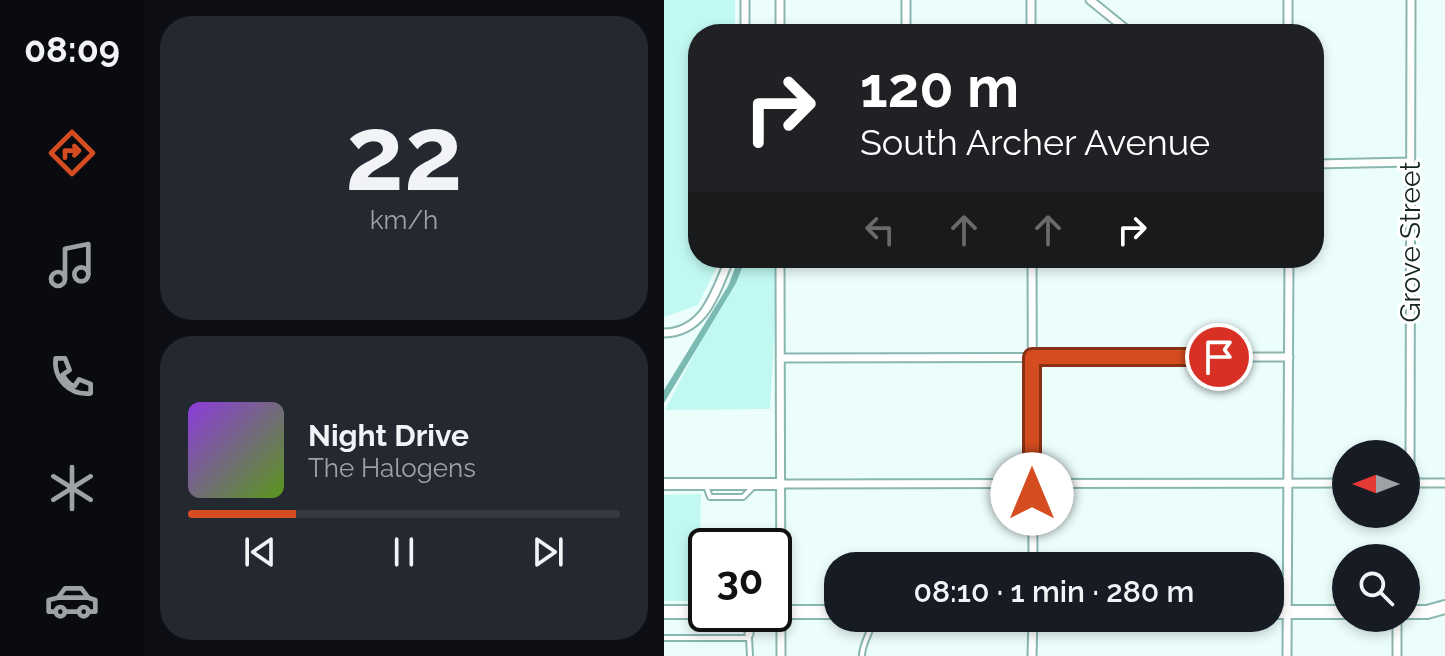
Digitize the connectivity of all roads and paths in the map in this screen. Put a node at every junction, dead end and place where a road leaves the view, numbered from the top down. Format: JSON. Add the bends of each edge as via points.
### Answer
{"nodes":[{"id":1,"x":745,"y":0,"type":"edge"},
{"id":2,"x":780,"y":0,"type":"edge"},
{"id":3,"x":906,"y":0,"type":"edge"},
{"id":4,"x":1031,"y":0,"type":"edge"},
{"id":5,"x":1090,"y":0,"type":"edge"},
{"id":6,"x":1288,"y":0,"type":"edge"},
{"id":7,"x":1411,"y":0,"type":"edge"},
{"id":8,"x":745,"y":24,"type":"edge"},
{"id":9,"x":780,"y":24,"type":"edge"},
{"id":10,"x":906,"y":24,"type":"edge"},
{"id":11,"x":1031,"y":24,"type":"edge"},
{"id":12,"x":1120,"y":24,"type":"edge"},
{"id":13,"x":1288,"y":24,"type":"edge"},
{"id":14,"x":1411,"y":162,"type":"junction"},
{"id":15,"x":1324,"y":164,"type":"edge"},
{"id":16,"x":725,"y":268,"type":"edge"},
{"id":17,"x":780,"y":268,"type":"edge"},
{"id":18,"x":1032,"y":268,"type":"edge"},
{"id":19,"x":1289,"y":268,"type":"edge"},
{"id":20,"x":664,"y":333,"type":"edge"},
{"id":21,"x":1032,"y":357,"type":"junction"},
{"id":22,"x":1289,"y":357,"type":"junction"},
{"id":23,"x":780,"y":358,"type":"junction"},
{"id":24,"x":1408,"y":440,"type":"edge"},
{"id":25,"x":1287,"y":483,"type":"junction"},
{"id":26,"x":1332,"y":483,"type":"edge"},
{"id":27,"x":1420,"y":483,"type":"edge"},
{"id":28,"x":1445,"y":483,"type":"edge"},
{"id":29,"x":664,"y":484,"type":"edge"},
{"id":30,"x":781,"y":484,"type":"junction"},
{"id":31,"x":1032,"y":484,"type":"junction"},
{"id":32,"x":780,"y":528,"type":"edge"},
{"id":33,"x":1033,"y":552,"type":"edge"},
{"id":34,"x":1445,"y":607,"type":"edge"},
{"id":35,"x":664,"y":612,"type":"edge"},
{"id":36,"x":688,"y":612,"type":"edge"},
{"id":37,"x":792,"y":612,"type":"edge"},
{"id":38,"x":824,"y":612,"type":"edge"},
{"id":39,"x":1284,"y":612,"type":"edge"},
{"id":40,"x":1288,"y":612,"type":"junction"},
{"id":41,"x":1332,"y":612,"type":"edge"},
{"id":42,"x":1420,"y":612,"type":"edge"},
{"id":43,"x":749,"y":632,"type":"edge"},
{"id":44,"x":779,"y":632,"type":"edge"},
{"id":45,"x":870,"y":632,"type":"edge"},
{"id":46,"x":1033,"y":632,"type":"edge"},
{"id":47,"x":1397,"y":632,"type":"edge"},
{"id":48,"x":749,"y":636,"type":"junction"},
{"id":49,"x":664,"y":638,"type":"edge"},
{"id":50,"x":750,"y":656,"type":"edge"},
{"id":51,"x":781,"y":656,"type":"edge"},
{"id":52,"x":862,"y":656,"type":"edge"},
{"id":53,"x":1032,"y":656,"type":"edge"},
{"id":54,"x":1287,"y":656,"type":"edge"},
{"id":55,"x":1397,"y":656,"type":"edge"}],
"edges":[{"from":1,"to":8,"type":"street"},
{"from":2,"to":9,"type":"street"},
{"from":3,"to":10,"type":"street"},
{"from":4,"to":11,"type":"street"},
{"from":5,"to":12,"type":"street"},
{"from":6,"to":13,"type":"street"},
{"from":7,"to":14,"type":"street","name":"Grove Street"},
{"from":14,"to":15,"type":"street"},
{"from":14,"to":24,"type":"street","name":"Grove Street"},
{"from":16,"to":20,"type":"street","via":[[696,323]]},
{"from":17,"to":23,"type":"street"},
{"from":18,"to":21,"type":"street"},
{"from":19,"to":22,"type":"street"},
{"from":21,"to":22,"type":"street"},
{"from":21,"to":23,"type":"street"},
{"from":21,"to":31,"type":"street"},
{"from":22,"to":25,"type":"street"},
{"from":23,"to":30,"type":"street"},
{"from":25,"to":26,"type":"street"},
{"from":25,"to":31,"type":"street"},
{"from":25,"to":40,"type":"street"},
{"from":27,"to":28,"type":"street"},
{"from":29,"to":30,"type":"street"},
{"from":30,"to":31,"type":"street"},
{"from":30,"to":32,"type":"street"},
{"from":31,"to":33,"type":"street"},
{"from":34,"to":42,"type":"main road"},
{"from":35,"to":36,"type":"main road"},
{"from":37,"to":38,"type":"main road"},
{"from":39,"to":40,"type":"main road"},
{"from":40,"to":41,"type":"main road"},
{"from":40,"to":54,"type":"street"},
{"from":43,"to":48,"type":"street"},
{"from":44,"to":51,"type":"street"},
{"from":45,"to":52,"type":"lane"},
{"from":46,"to":53,"type":"street"},
{"from":47,"to":55,"type":"street"},
{"from":48,"to":49,"type":"lane"},
{"from":48,"to":50,"type":"lane"}]}
